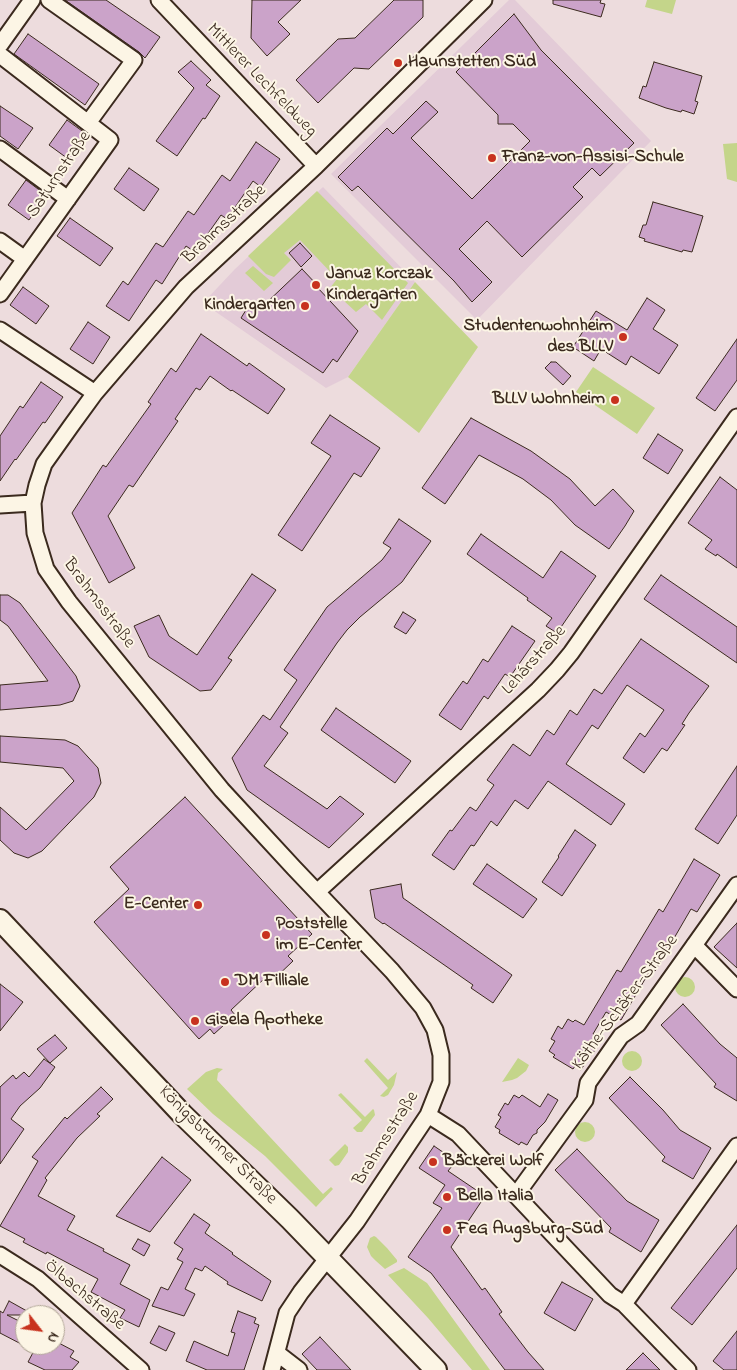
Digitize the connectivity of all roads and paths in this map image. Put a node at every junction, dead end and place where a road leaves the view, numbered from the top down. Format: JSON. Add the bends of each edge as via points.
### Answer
{"nodes":[{"id":1,"x":32,"y":0,"type":"edge"},
{"id":2,"x":49,"y":0,"type":"edge"},
{"id":3,"x":159,"y":0,"type":"edge"},
{"id":4,"x":484,"y":0,"type":"edge"},
{"id":5,"x":0,"y":46,"type":"edge"},
{"id":6,"x":0,"y":55,"type":"edge"},
{"id":7,"x":88,"y":123,"type":"junction"},
{"id":8,"x":0,"y":149,"type":"edge"},
{"id":9,"x":316,"y":166,"type":"junction"},
{"id":10,"x":68,"y":199,"type":"junction"},
{"id":11,"x":0,"y":241,"type":"edge"},
{"id":12,"x":25,"y":260,"type":"junction"},
{"id":13,"x":0,"y":294,"type":"edge"},
{"id":14,"x":0,"y":330,"type":"edge"},
{"id":15,"x":95,"y":393,"type":"junction"},
{"id":16,"x":737,"y":417,"type":"edge"},
{"id":17,"x":33,"y":503,"type":"junction"},
{"id":18,"x":0,"y":505,"type":"edge"},
{"id":19,"x":737,"y":885,"type":"edge"},
{"id":20,"x":317,"y":892,"type":"junction"},
{"id":21,"x":0,"y":920,"type":"edge"},
{"id":22,"x":694,"y":945,"type":"junction"},
{"id":23,"x":737,"y":989,"type":"edge"},
{"id":24,"x":428,"y":1114,"type":"junction"},
{"id":25,"x":737,"y":1146,"type":"edge"},
{"id":26,"x":516,"y":1195,"type":"junction"},
{"id":27,"x":0,"y":1255,"type":"edge"},
{"id":28,"x":328,"y":1258,"type":"junction"},
{"id":29,"x":624,"y":1304,"type":"junction"},
{"id":30,"x":277,"y":1353,"type":"junction"},
{"id":31,"x":141,"y":1370,"type":"edge"},
{"id":32,"x":272,"y":1370,"type":"edge"},
{"id":33,"x":299,"y":1370,"type":"edge"},
{"id":34,"x":436,"y":1370,"type":"edge"},
{"id":35,"x":688,"y":1370,"type":"edge"}],
"edges":[{"from":1,"to":5,"type":"street"},
{"from":2,"to":7,"type":"street","via":[[134,60]]},
{"from":3,"to":9,"type":"street","name":"Mittlerer Lechfeldweg"},
{"from":4,"to":9,"type":"street","name":"Brahmsstraße"},
{"from":6,"to":7,"type":"street","name":"Saturnstraße"},
{"from":7,"to":10,"type":"street","name":"Saturnstraße","via":[[110,140]]},
{"from":8,"to":10,"type":"street"},
{"from":9,"to":15,"type":"street","name":"Brahmsstraße","via":[[186,287]]},
{"from":10,"to":12,"type":"street","name":"Saturnstraße"},
{"from":11,"to":12,"type":"street"},
{"from":12,"to":13,"type":"street","name":"Saturnstraße"},
{"from":14,"to":15,"type":"street"},
{"from":15,"to":17,"type":"street","name":"Brahmsstraße","via":[[44,464]]},
{"from":16,"to":20,"type":"street","name":"Lehárstraße","via":[[557,670]]},
{"from":17,"to":18,"type":"street"},
{"from":17,"to":20,"type":"street","name":"Brahmsstraße","via":[[35,533],[46,569],[69,602],[222,790]]},
{"from":19,"to":22,"type":"street","name":"Käthe-Schäfer-Straße"},
{"from":20,"to":24,"type":"street","name":"Brahmsstraße","via":[[423,1008],[435,1030],[441,1054],[440,1082]]},
{"from":21,"to":28,"type":"main road","name":"Königsbrunner Straße","via":[[182,1114]]},
{"from":22,"to":23,"type":"street"},
{"from":22,"to":26,"type":"street","name":"Käthe-Schäfer-Straße","via":[[638,1024],[621,1036],[588,1083],[585,1100]]},
{"from":24,"to":26,"type":"street","via":[[458,1134]]},
{"from":24,"to":28,"type":"street","name":"Brahmsstraße","via":[[362,1214]]},
{"from":25,"to":29,"type":"street"},
{"from":26,"to":29,"type":"street","via":[[610,1295]]},
{"from":27,"to":31,"type":"street","name":"Ölbachstraße","via":[[38,1279]]},
{"from":28,"to":30,"type":"street","name":"Brahmsstraße","via":[[287,1313]]},
{"from":28,"to":34,"type":"main road","name":"Königsbrunner Straße"},
{"from":29,"to":35,"type":"street"},
{"from":30,"to":32,"type":"street","name":"Brahmsstraße"},
{"from":30,"to":33,"type":"street"}]}
